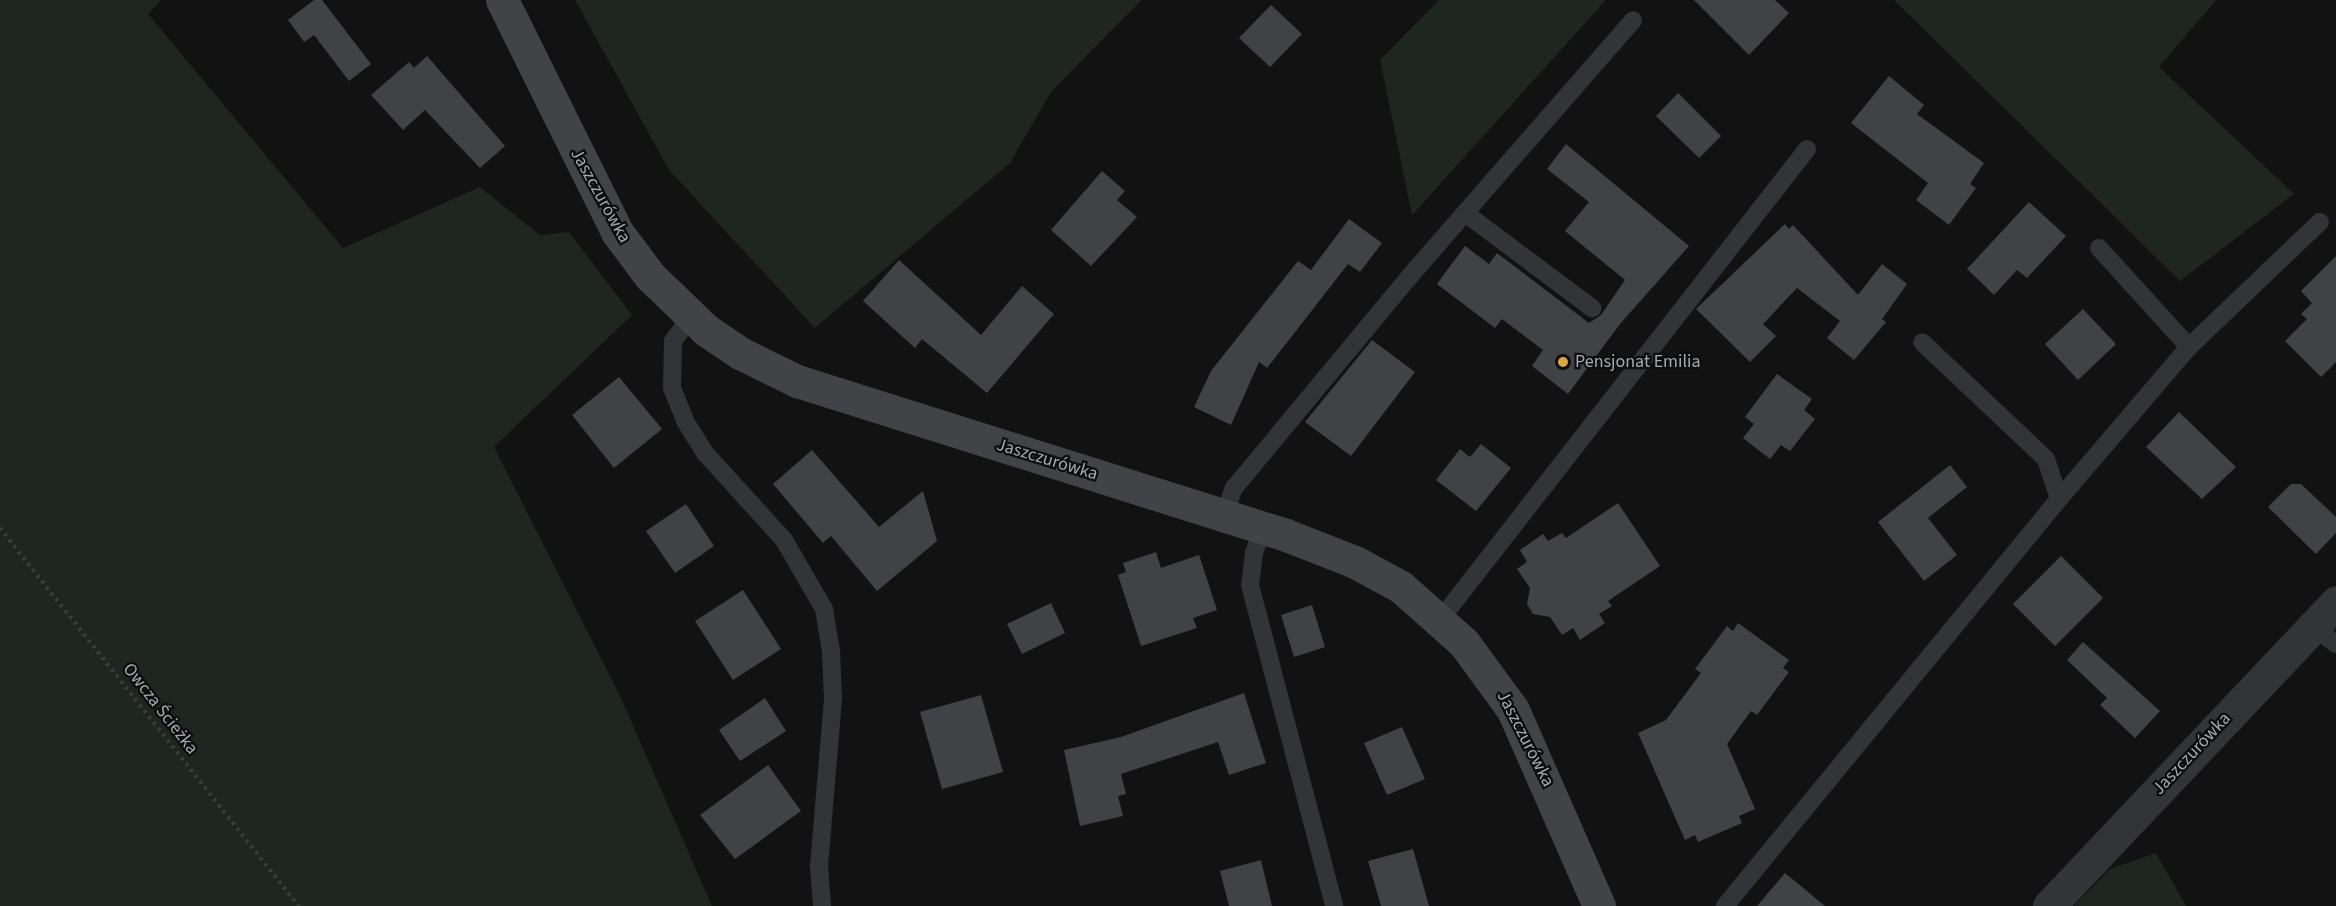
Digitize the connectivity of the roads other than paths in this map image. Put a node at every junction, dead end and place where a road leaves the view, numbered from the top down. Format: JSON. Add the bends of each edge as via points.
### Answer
{"nodes":[{"id":1,"x":502,"y":0,"type":"edge"},
{"id":2,"x":1633,"y":20,"type":"dead end"},
{"id":3,"x":1807,"y":149,"type":"dead end"},
{"id":4,"x":1464,"y":213,"type":"junction"},
{"id":5,"x":2320,"y":222,"type":"dead end"},
{"id":6,"x":2099,"y":248,"type":"dead end"},
{"id":7,"x":1592,"y":308,"type":"dead end"},
{"id":8,"x":691,"y":317,"type":"junction"},
{"id":9,"x":1922,"y":342,"type":"dead end"},
{"id":10,"x":2189,"y":347,"type":"junction"},
{"id":11,"x":2059,"y":499,"type":"junction"},
{"id":12,"x":1224,"y":515,"type":"junction"},
{"id":13,"x":1263,"y":527,"type":"junction"},
{"id":14,"x":2336,"y":602,"type":"edge"},
{"id":15,"x":1440,"y":620,"type":"junction"},
{"id":16,"x":2324,"y":635,"type":"edge"},
{"id":17,"x":822,"y":906,"type":"edge"},
{"id":18,"x":1334,"y":906,"type":"edge"},
{"id":19,"x":1599,"y":906,"type":"edge"},
{"id":20,"x":1725,"y":906,"type":"edge"},
{"id":21,"x":2049,"y":906,"type":"edge"}],
"edges":[{"from":1,"to":8,"type":"street","name":"Jaszczurówka","via":[[617,232],[650,276]]},
{"from":2,"to":4,"type":"lane"},
{"from":3,"to":15,"type":"lane"},
{"from":4,"to":7,"type":"lane"},
{"from":4,"to":12,"type":"lane","via":[[1234,488]]},
{"from":5,"to":10,"type":"lane"},
{"from":6,"to":10,"type":"lane"},
{"from":8,"to":12,"type":"street","name":"Jaszczurówka","via":[[740,353],[806,385]]},
{"from":8,"to":17,"type":"lane","via":[[673,341],[672,388],[685,421],[706,454],[784,540],[824,609],[833,699],[819,866]]},
{"from":9,"to":11,"type":"lane","via":[[2046,459]]},
{"from":10,"to":11,"type":"lane"},
{"from":11,"to":20,"type":"lane"},
{"from":12,"to":13,"type":"street","name":"Jaszczurówka"},
{"from":13,"to":15,"type":"street","name":"Jaszczurówka","via":[[1372,570],[1401,587]]},
{"from":13,"to":18,"type":"lane","via":[[1254,553],[1250,585]]},
{"from":14,"to":16,"type":"street","name":"Jaszczurówka"},
{"from":15,"to":19,"type":"street","name":"Jaszczurówka","via":[[1478,658],[1514,710]]},
{"from":16,"to":21,"type":"street","name":"Jaszczurówka"}]}
